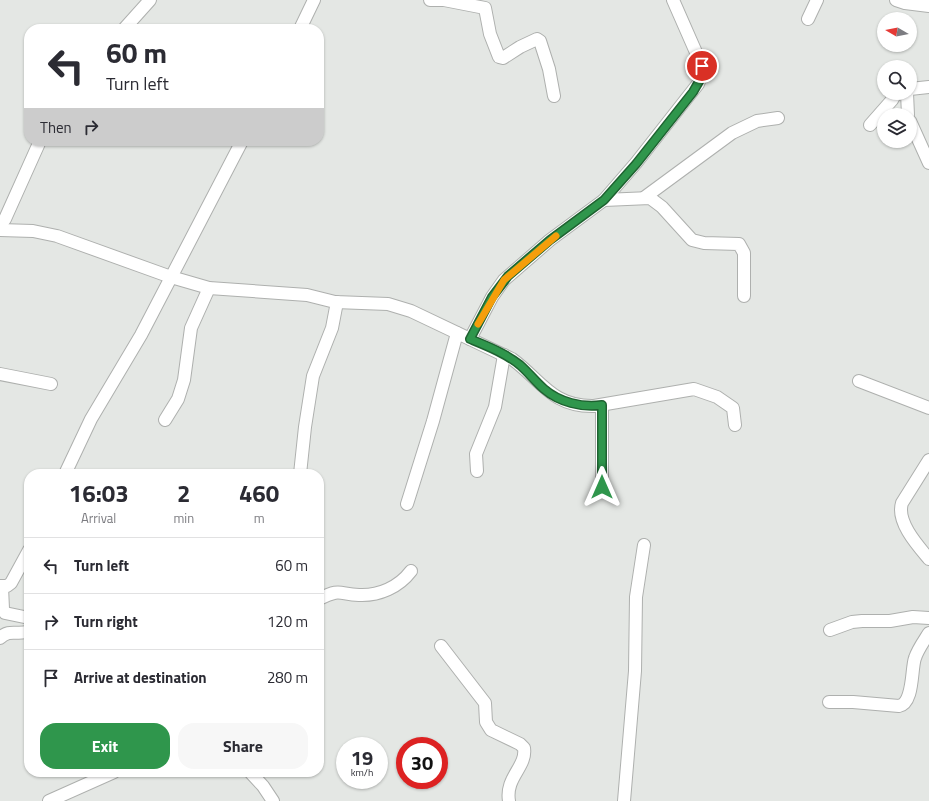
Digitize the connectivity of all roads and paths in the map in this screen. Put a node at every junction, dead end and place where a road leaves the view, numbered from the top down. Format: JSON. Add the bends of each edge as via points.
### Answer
{"nodes":[{"id":1,"x":150,"y":0,"type":"edge"},
{"id":2,"x":314,"y":0,"type":"edge"},
{"id":3,"x":430,"y":0,"type":"edge"},
{"id":4,"x":673,"y":0,"type":"edge"},
{"id":5,"x":817,"y":0,"type":"edge"},
{"id":6,"x":896,"y":0,"type":"edge"},
{"id":7,"x":486,"y":4,"type":"edge"},
{"id":8,"x":929,"y":6,"type":"edge"},
{"id":9,"x":808,"y":18,"type":"dead end"},
{"id":10,"x":128,"y":24,"type":"edge"},
{"id":11,"x":302,"y":24,"type":"edge"},
{"id":12,"x":929,"y":87,"type":"edge"},
{"id":13,"x":917,"y":88,"type":"edge"},
{"id":14,"x":554,"y":96,"type":"dead end"},
{"id":15,"x":892,"y":100,"type":"edge"},
{"id":16,"x":778,"y":118,"type":"dead end"},
{"id":17,"x":870,"y":124,"type":"dead end"},
{"id":18,"x":917,"y":136,"type":"edge"},
{"id":19,"x":38,"y":146,"type":"edge"},
{"id":20,"x":239,"y":146,"type":"edge"},
{"id":21,"x":929,"y":163,"type":"edge"},
{"id":22,"x":645,"y":197,"type":"junction"},
{"id":23,"x":604,"y":200,"type":"junction"},
{"id":24,"x":0,"y":226,"type":"edge"},
{"id":25,"x":0,"y":230,"type":"edge"},
{"id":26,"x":171,"y":277,"type":"junction"},
{"id":27,"x":209,"y":288,"type":"junction"},
{"id":28,"x":744,"y":296,"type":"dead end"},
{"id":29,"x":337,"y":302,"type":"junction"},
{"id":30,"x":457,"y":333,"type":"junction"},
{"id":31,"x":470,"y":339,"type":"junction"},
{"id":32,"x":504,"y":355,"type":"junction"},
{"id":33,"x":0,"y":374,"type":"edge"},
{"id":34,"x":859,"y":382,"type":"dead end"},
{"id":35,"x":51,"y":384,"type":"dead end"},
{"id":36,"x":602,"y":405,"type":"junction"},
{"id":37,"x":929,"y":408,"type":"edge"},
{"id":38,"x":165,"y":420,"type":"dead end"},
{"id":39,"x":735,"y":425,"type":"dead end"},
{"id":40,"x":929,"y":460,"type":"edge"},
{"id":41,"x":67,"y":469,"type":"edge"},
{"id":42,"x":301,"y":469,"type":"edge"},
{"id":43,"x":477,"y":471,"type":"dead end"},
{"id":44,"x":602,"y":487,"type":"dead end"},
{"id":45,"x":407,"y":504,"type":"dead end"},
{"id":46,"x":644,"y":545,"type":"dead end"},
{"id":47,"x":24,"y":559,"type":"edge"},
{"id":48,"x":929,"y":559,"type":"edge"},
{"id":49,"x":411,"y":571,"type":"dead end"},
{"id":50,"x":1,"y":587,"type":"edge"},
{"id":51,"x":324,"y":597,"type":"edge"},
{"id":52,"x":24,"y":617,"type":"edge"},
{"id":53,"x":929,"y":618,"type":"edge"},
{"id":54,"x":830,"y":630,"type":"dead end"},
{"id":55,"x":24,"y":633,"type":"edge"},
{"id":56,"x":929,"y":633,"type":"edge"},
{"id":57,"x":0,"y":638,"type":"edge"},
{"id":58,"x":441,"y":646,"type":"dead end"},
{"id":59,"x":829,"y":702,"type":"dead end"},
{"id":60,"x":103,"y":777,"type":"edge"},
{"id":61,"x":255,"y":777,"type":"edge"},
{"id":62,"x":49,"y":801,"type":"edge"},
{"id":63,"x":273,"y":801,"type":"edge"},
{"id":64,"x":509,"y":801,"type":"edge"},
{"id":65,"x":624,"y":801,"type":"edge"}],
"edges":[{"from":1,"to":10,"type":"street"},
{"from":2,"to":11,"type":"street"},
{"from":3,"to":7,"type":"street"},
{"from":4,"to":23,"type":"street","via":[[702,66],[701,78],[693,92]]},
{"from":5,"to":9,"type":"street"},
{"from":6,"to":8,"type":"street"},
{"from":7,"to":14,"type":"street","via":[[490,34],[499,57],[503,58],[533,40],[540,41]]},
{"from":12,"to":13,"type":"street"},
{"from":15,"to":17,"type":"street"},
{"from":16,"to":22,"type":"street","via":[[757,121],[732,133]]},
{"from":18,"to":21,"type":"street"},
{"from":19,"to":24,"type":"street"},
{"from":20,"to":26,"type":"street"},
{"from":22,"to":23,"type":"street"},
{"from":22,"to":28,"type":"street","via":[[662,207],[692,240],[739,244],[744,253]]},
{"from":23,"to":31,"type":"street","via":[[550,240],[508,276],[492,297]]},
{"from":25,"to":26,"type":"street","via":[[33,231],[57,236]]},
{"from":26,"to":27,"type":"street"},
{"from":26,"to":41,"type":"street","via":[[141,335],[91,419]]},
{"from":27,"to":29,"type":"street","via":[[307,295]]},
{"from":27,"to":38,"type":"street","via":[[191,328],[187,368],[181,390]]},
{"from":29,"to":30,"type":"street","via":[[398,306]]},
{"from":29,"to":42,"type":"street","via":[[332,328],[313,376]]},
{"from":30,"to":31,"type":"street"},
{"from":30,"to":45,"type":"street"},
{"from":31,"to":32,"type":"street"},
{"from":32,"to":36,"type":"street","via":[[520,365],[544,389],[558,398],[577,405]]},
{"from":32,"to":43,"type":"street","via":[[495,407],[476,454]]},
{"from":33,"to":35,"type":"street"},
{"from":34,"to":37,"type":"street"},
{"from":36,"to":39,"type":"street","via":[[697,389],[717,397],[733,408]]},
{"from":36,"to":44,"type":"street"},
{"from":40,"to":48,"type":"street","via":[[902,503],[901,511],[903,520]]},
{"from":46,"to":65,"type":"street","via":[[636,597],[634,685]]},
{"from":47,"to":50,"type":"street","via":[[11,583]]},
{"from":49,"to":51,"type":"street","via":[[400,584],[379,593],[360,595],[336,592]]},
{"from":50,"to":52,"type":"street","via":[[5,613]]},
{"from":53,"to":54,"type":"street","via":[[852,622]]},
{"from":55,"to":57,"type":"street","via":[[9,632]]},
{"from":56,"to":59,"type":"street","via":[[915,658],[912,681],[903,705]]},
{"from":58,"to":64,"type":"street","via":[[485,703],[486,722],[491,730],[524,748],[519,767],[508,786]]},
{"from":60,"to":62,"type":"street"},
{"from":61,"to":63,"type":"street"}]}
